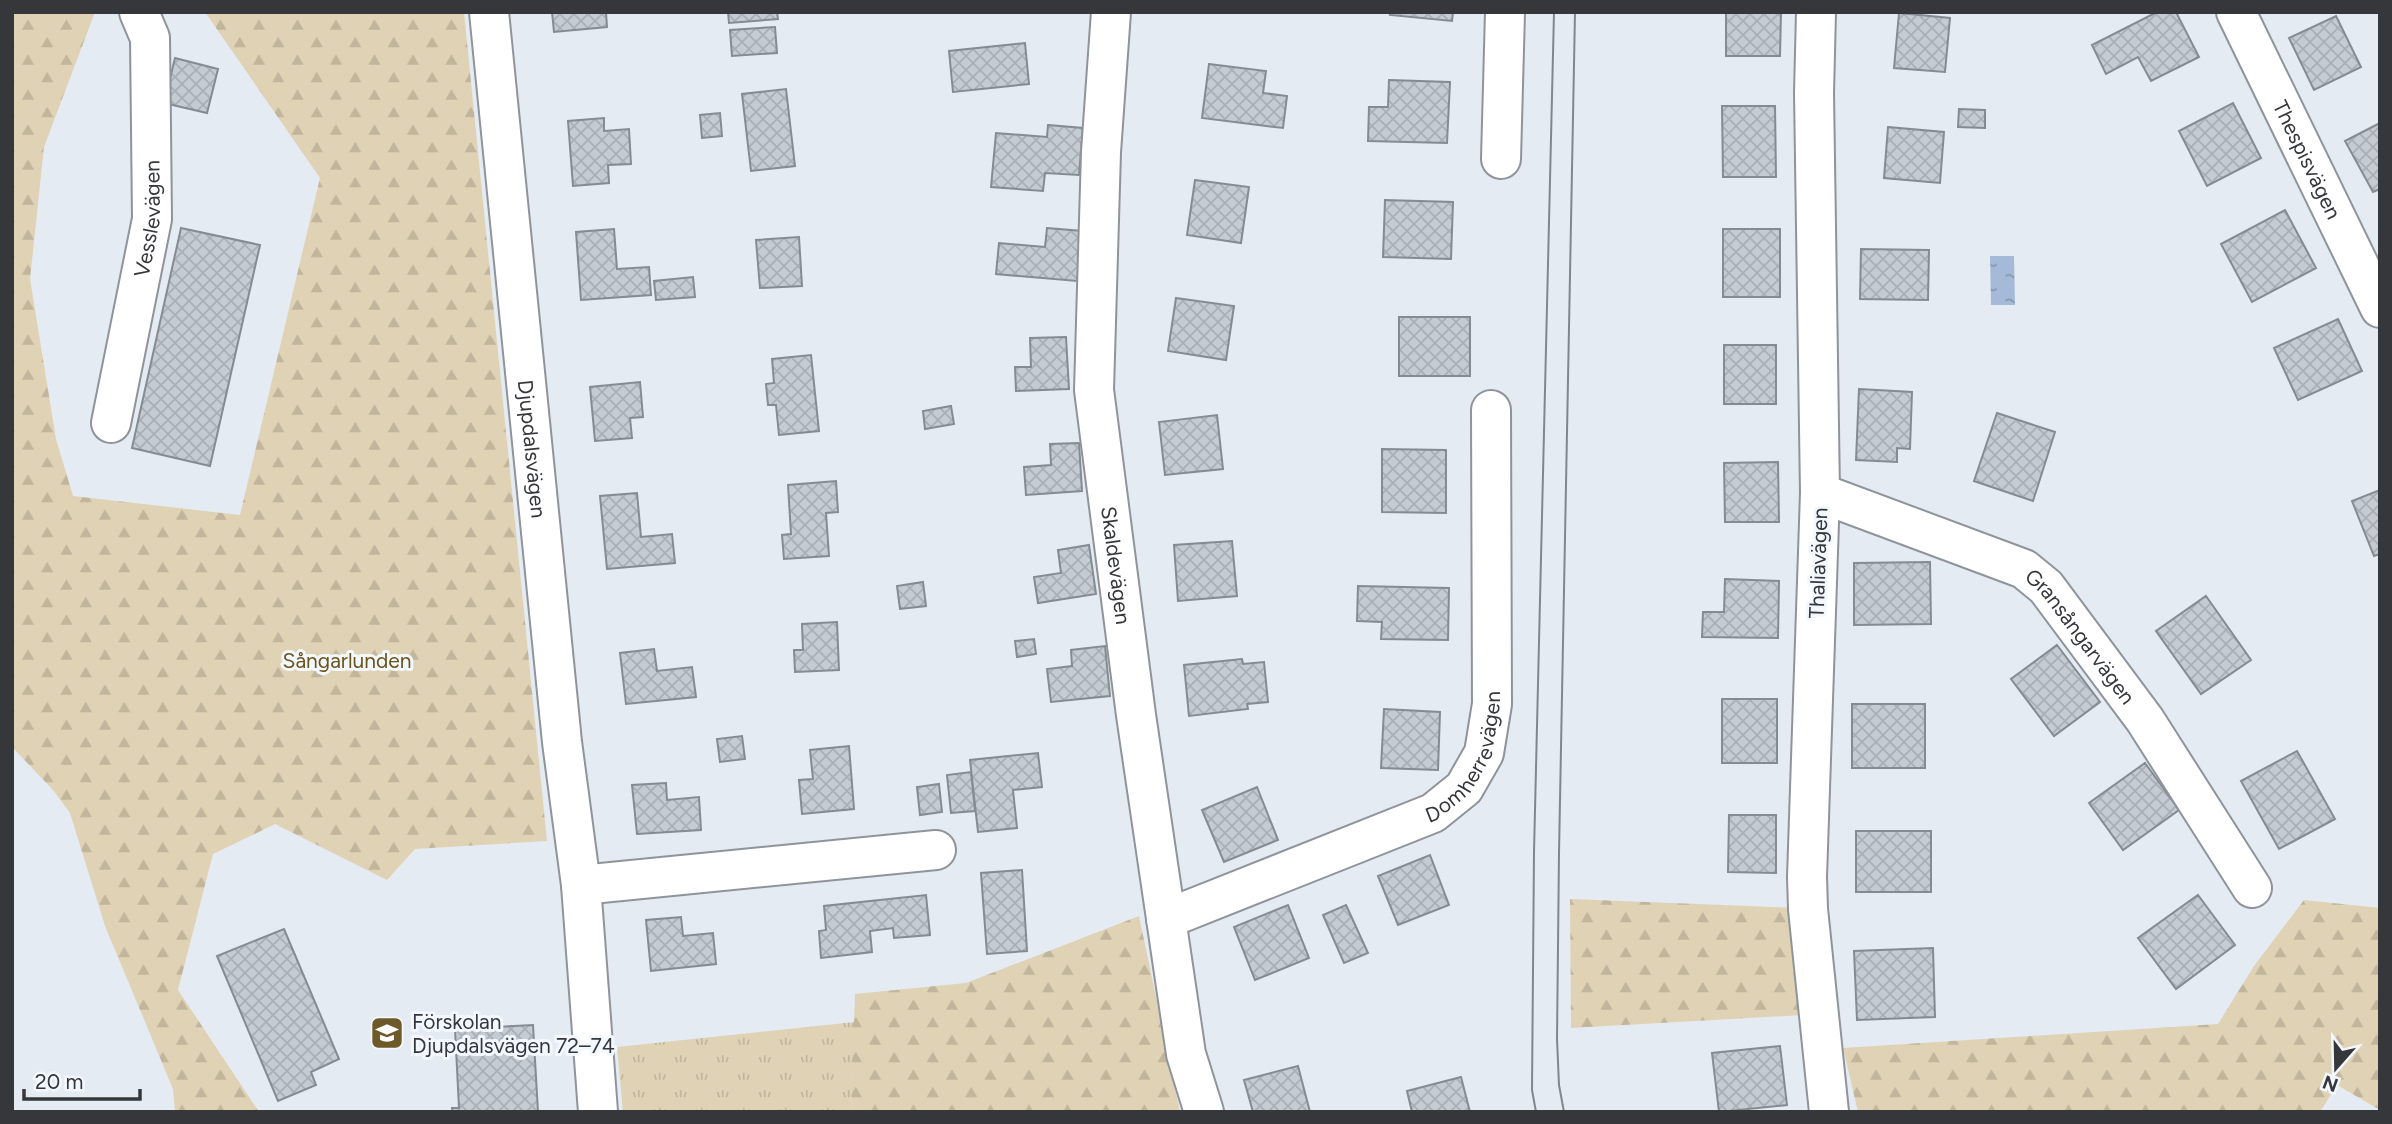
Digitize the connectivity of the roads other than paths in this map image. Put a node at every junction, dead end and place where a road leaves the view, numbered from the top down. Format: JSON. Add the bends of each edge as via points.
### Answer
{"nodes":[{"id":1,"x":139,"y":12,"type":"edge"},
{"id":2,"x":489,"y":12,"type":"edge"},
{"id":3,"x":1111,"y":12,"type":"edge"},
{"id":4,"x":1505,"y":12,"type":"edge"},
{"id":5,"x":1816,"y":12,"type":"edge"},
{"id":6,"x":2236,"y":12,"type":"edge"},
{"id":7,"x":1501,"y":159,"type":"dead end"},
{"id":8,"x":2380,"y":308,"type":"edge"},
{"id":9,"x":1491,"y":410,"type":"dead end"},
{"id":10,"x":111,"y":423,"type":"dead end"},
{"id":11,"x":1820,"y":493,"type":"junction"},
{"id":12,"x":936,"y":849,"type":"dead end"},
{"id":13,"x":581,"y":885,"type":"junction"},
{"id":14,"x":2252,"y":888,"type":"dead end"},
{"id":15,"x":1166,"y":919,"type":"junction"},
{"id":16,"x":598,"y":1112,"type":"edge"},
{"id":17,"x":1204,"y":1112,"type":"edge"},
{"id":18,"x":1829,"y":1112,"type":"edge"}],
"edges":[{"from":1,"to":10,"type":"street","name":"Vesslevägen","via":[[150,38],[152,219]]},
{"from":2,"to":13,"type":"street","name":"Djupdalsvägen","via":[[562,742]]},
{"from":3,"to":15,"type":"street","name":"Skaldevägen","via":[[1101,152],[1094,390]]},
{"from":4,"to":7,"type":"street"},
{"from":5,"to":11,"type":"street","name":"Thaliavägen"},
{"from":6,"to":8,"type":"street","name":"Thespisvägen"},
{"from":9,"to":15,"type":"street","name":"Domherrevägen","via":[[1492,704],[1484,753],[1464,788],[1433,813]]},
{"from":11,"to":14,"type":"street","name":"Gransångarvägen","via":[[2024,569],[2046,587],[2145,720]]},
{"from":11,"to":18,"type":"street","name":"Thaliavägen","via":[[1807,877]]},
{"from":12,"to":13,"type":"street"},
{"from":13,"to":16,"type":"street","name":"Djupdalsvägen"},
{"from":15,"to":17,"type":"street","name":"Skaldevägen","via":[[1186,1054]]}]}
